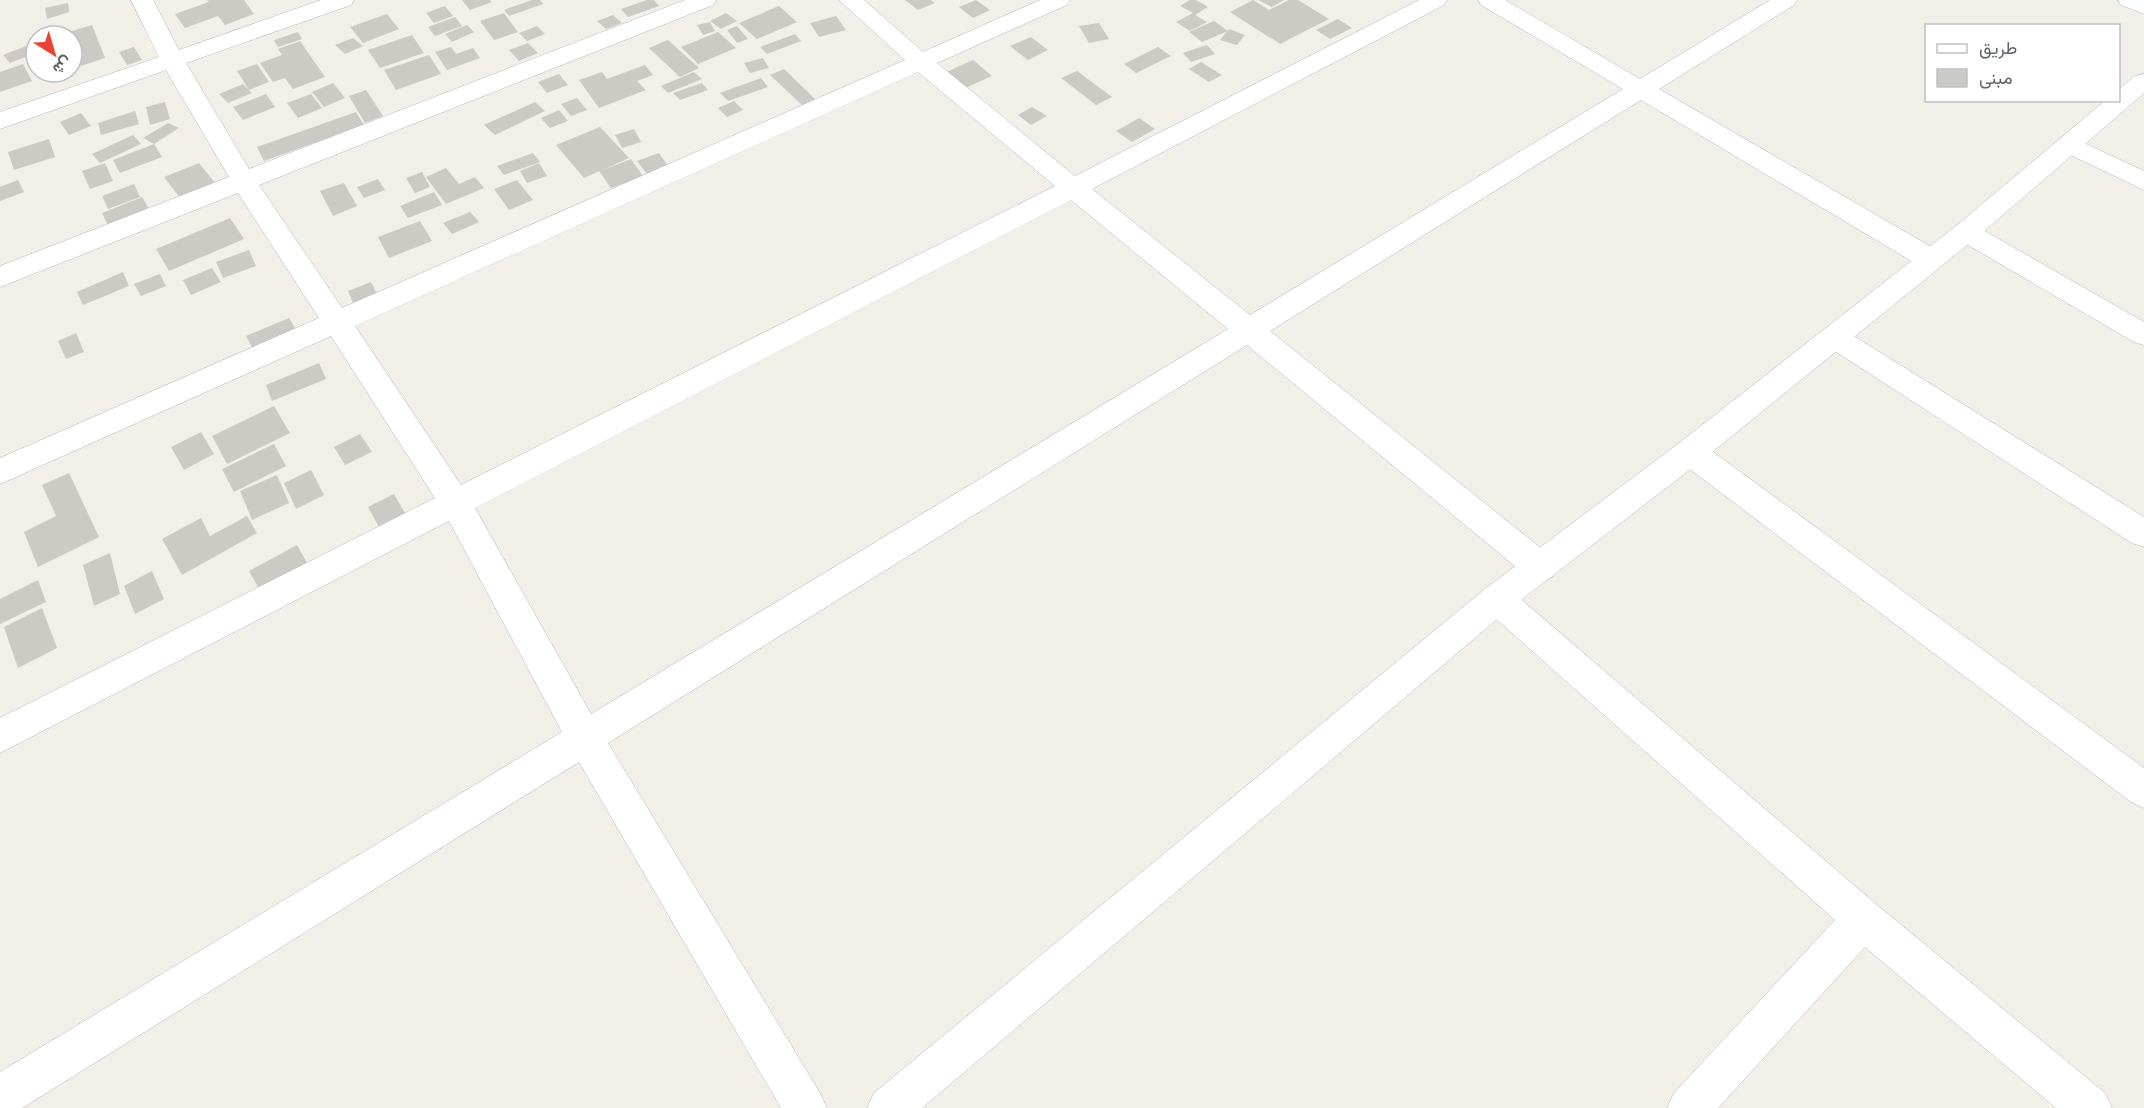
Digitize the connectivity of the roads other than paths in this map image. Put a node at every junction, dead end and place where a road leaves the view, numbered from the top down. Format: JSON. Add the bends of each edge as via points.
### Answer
{"nodes":[{"id":1,"x":142,"y":0,"type":"edge"},
{"id":2,"x":343,"y":0,"type":"edge"},
{"id":3,"x":705,"y":0,"type":"edge"},
{"id":4,"x":850,"y":0,"type":"edge"},
{"id":5,"x":1059,"y":0,"type":"edge"},
{"id":6,"x":1436,"y":0,"type":"edge"},
{"id":7,"x":1489,"y":0,"type":"edge"},
{"id":8,"x":1786,"y":0,"type":"edge"},
{"id":9,"x":2129,"y":0,"type":"edge"},
{"id":10,"x":2144,"y":7,"type":"edge"},
{"id":11,"x":171,"y":61,"type":"junction"},
{"id":12,"x":920,"y":61,"type":"junction"},
{"id":13,"x":2144,"y":81,"type":"edge"},
{"id":14,"x":1641,"y":89,"type":"junction"},
{"id":15,"x":2120,"y":101,"type":"edge"},
{"id":16,"x":2119,"y":102,"type":"edge"},
{"id":17,"x":0,"y":121,"type":"edge"},
{"id":18,"x":2069,"y":144,"type":"junction"},
{"id":19,"x":242,"y":182,"type":"junction"},
{"id":20,"x":2144,"y":182,"type":"edge"},
{"id":21,"x":1075,"y":189,"type":"junction"},
{"id":22,"x":1966,"y":232,"type":"junction"},
{"id":23,"x":1930,"y":259,"type":"junction"},
{"id":24,"x":0,"y":277,"type":"edge"},
{"id":25,"x":337,"y":321,"type":"junction"},
{"id":26,"x":1250,"y":329,"type":"junction"},
{"id":27,"x":2144,"y":335,"type":"edge"},
{"id":28,"x":1834,"y":337,"type":"junction"},
{"id":29,"x":1690,"y":452,"type":"junction"},
{"id":30,"x":0,"y":472,"type":"edge"},
{"id":31,"x":454,"y":502,"type":"junction"},
{"id":32,"x":2144,"y":534,"type":"edge"},
{"id":33,"x":1540,"y":567,"type":"junction"},
{"id":34,"x":1497,"y":599,"type":"junction"},
{"id":35,"x":0,"y":736,"type":"edge"},
{"id":36,"x":585,"y":738,"type":"junction"},
{"id":37,"x":2144,"y":790,"type":"edge"},
{"id":38,"x":1863,"y":919,"type":"junction"},
{"id":39,"x":0,"y":1097,"type":"edge"},
{"id":40,"x":805,"y":1108,"type":"edge"},
{"id":41,"x":889,"y":1108,"type":"edge"},
{"id":42,"x":1689,"y":1108,"type":"edge"},
{"id":43,"x":2090,"y":1108,"type":"edge"}],
"edges":[{"from":1,"to":11,"type":"street"},
{"from":2,"to":11,"type":"street"},
{"from":3,"to":19,"type":"street"},
{"from":4,"to":12,"type":"street"},
{"from":5,"to":12,"type":"street"},
{"from":6,"to":21,"type":"street"},
{"from":7,"to":14,"type":"street"},
{"from":8,"to":14,"type":"street"},
{"from":9,"to":10,"type":"street"},
{"from":11,"to":17,"type":"street"},
{"from":11,"to":19,"type":"street"},
{"from":12,"to":21,"type":"street"},
{"from":12,"to":25,"type":"street"},
{"from":13,"to":15,"type":"street"},
{"from":14,"to":23,"type":"street"},
{"from":14,"to":26,"type":"street"},
{"from":16,"to":18,"type":"street"},
{"from":18,"to":20,"type":"street"},
{"from":18,"to":22,"type":"street"},
{"from":19,"to":24,"type":"street"},
{"from":19,"to":25,"type":"street"},
{"from":21,"to":26,"type":"street"},
{"from":21,"to":31,"type":"street"},
{"from":22,"to":23,"type":"street"},
{"from":22,"to":27,"type":"street"},
{"from":23,"to":28,"type":"street"},
{"from":25,"to":30,"type":"street"},
{"from":25,"to":31,"type":"street"},
{"from":26,"to":33,"type":"street"},
{"from":26,"to":36,"type":"street"},
{"from":28,"to":29,"type":"street"},
{"from":28,"to":32,"type":"street"},
{"from":29,"to":33,"type":"street"},
{"from":29,"to":37,"type":"street"},
{"from":31,"to":35,"type":"street"},
{"from":31,"to":36,"type":"street"},
{"from":33,"to":34,"type":"street"},
{"from":34,"to":38,"type":"street"},
{"from":34,"to":41,"type":"street"},
{"from":36,"to":39,"type":"street"},
{"from":36,"to":40,"type":"street"},
{"from":38,"to":42,"type":"street"},
{"from":38,"to":43,"type":"street"}]}
